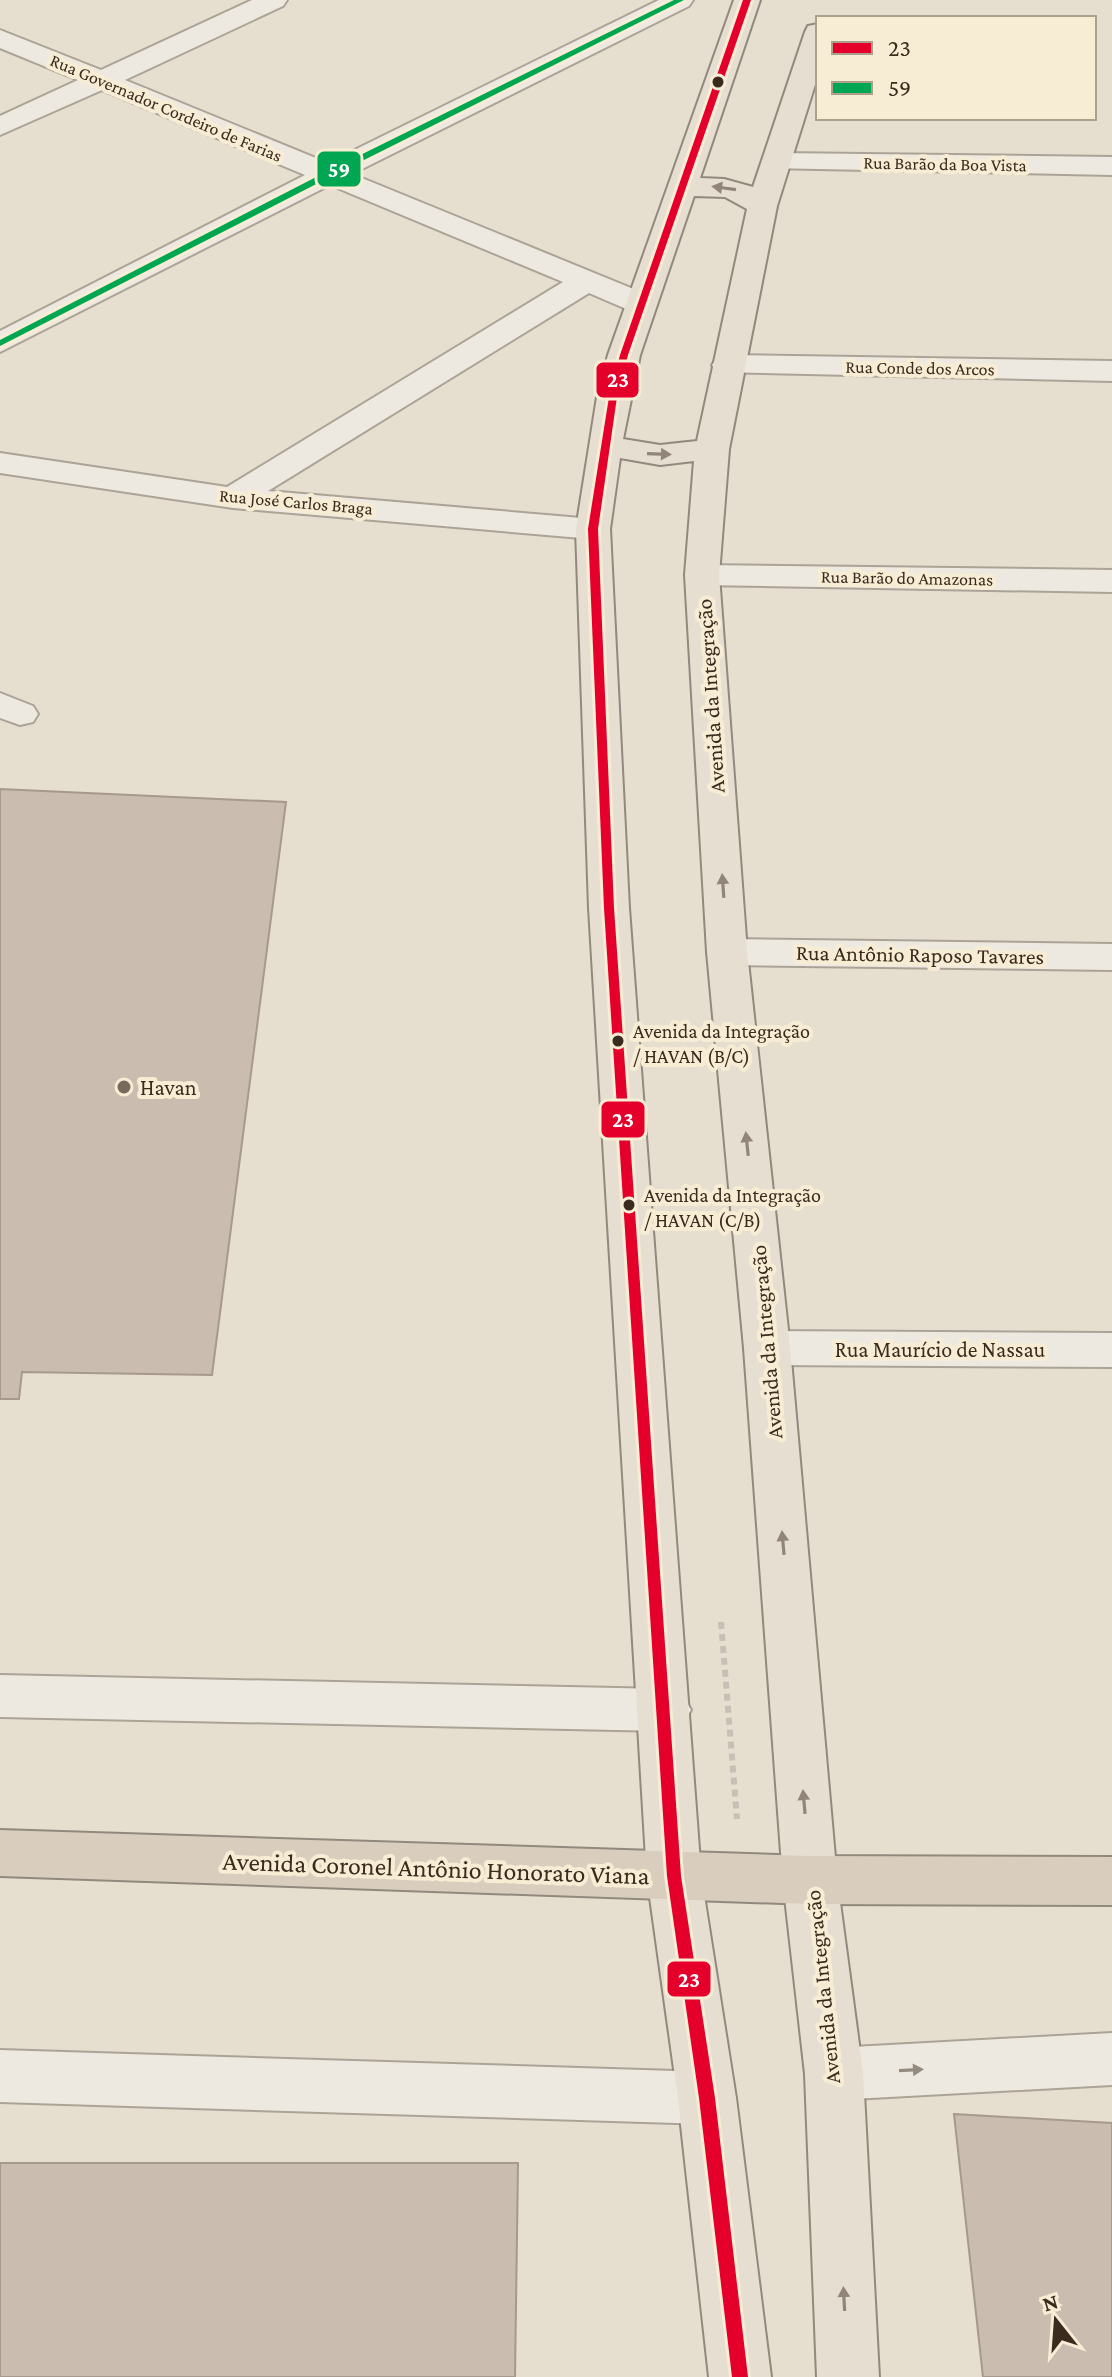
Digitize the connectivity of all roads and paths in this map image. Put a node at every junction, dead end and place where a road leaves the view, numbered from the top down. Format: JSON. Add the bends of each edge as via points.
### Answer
{"nodes":[{"id":1,"x":274,"y":0,"type":"edge"},
{"id":2,"x":680,"y":0,"type":"edge"},
{"id":3,"x":747,"y":0,"type":"edge"},
{"id":4,"x":0,"y":38,"type":"edge"},
{"id":5,"x":816,"y":39,"type":"edge"},
{"id":6,"x":102,"y":80,"type":"junction"},
{"id":7,"x":0,"y":127,"type":"edge"},
{"id":8,"x":778,"y":162,"type":"junction"},
{"id":9,"x":1112,"y":166,"type":"edge"},
{"id":10,"x":325,"y":176,"type":"junction"},
{"id":11,"x":681,"y":189,"type":"junction"},
{"id":12,"x":762,"y":206,"type":"junction"},
{"id":13,"x":585,"y":282,"type":"junction"},
{"id":14,"x":642,"y":304,"type":"junction"},
{"id":15,"x":0,"y":343,"type":"edge"},
{"id":16,"x":728,"y":365,"type":"junction"},
{"id":17,"x":1112,"y":371,"type":"edge"},
{"id":18,"x":605,"y":446,"type":"junction"},
{"id":19,"x":712,"y":449,"type":"junction"},
{"id":20,"x":0,"y":463,"type":"edge"},
{"id":21,"x":233,"y":498,"type":"junction"},
{"id":22,"x":593,"y":529,"type":"junction"},
{"id":23,"x":702,"y":575,"type":"junction"},
{"id":24,"x":1112,"y":581,"type":"edge"},
{"id":25,"x":727,"y":952,"type":"junction"},
{"id":26,"x":1112,"y":957,"type":"edge"},
{"id":27,"x":767,"y":1348,"type":"junction"},
{"id":28,"x":1112,"y":1350,"type":"edge"},
{"id":29,"x":0,"y":1696,"type":"edge"},
{"id":30,"x":665,"y":1710,"type":"junction"},
{"id":31,"x":0,"y":1853,"type":"edge"},
{"id":32,"x":674,"y":1876,"type":"junction"},
{"id":33,"x":810,"y":1880,"type":"junction"},
{"id":34,"x":1112,"y":1881,"type":"edge"},
{"id":35,"x":1112,"y":2059,"type":"edge"},
{"id":36,"x":834,"y":2074,"type":"junction"},
{"id":37,"x":0,"y":2076,"type":"edge"},
{"id":38,"x":707,"y":2098,"type":"junction"},
{"id":39,"x":740,"y":2377,"type":"edge"},
{"id":40,"x":848,"y":2377,"type":"edge"}],
"edges":[{"from":1,"to":6,"type":"street"},
{"from":2,"to":10,"type":"street"},
{"from":3,"to":11,"type":"main road"},
{"from":4,"to":6,"type":"street","name":"Rua Governador Cordeiro de Farias"},
{"from":5,"to":8,"type":"main road","name":"Avenida da Integração"},
{"from":6,"to":7,"type":"street"},
{"from":6,"to":10,"type":"street","name":"Rua Governador Cordeiro de Farias"},
{"from":8,"to":9,"type":"street","name":"Rua Barão da Boa Vista"},
{"from":8,"to":12,"type":"main road","name":"Avenida da Integração"},
{"from":10,"to":13,"type":"street","name":"Rua Governador Cordeiro de Farias"},
{"from":10,"to":15,"type":"street"},
{"from":12,"to":11,"type":"main road","one_way":true,"via":[[725,185]]},
{"from":11,"to":14,"type":"main road"},
{"from":12,"to":16,"type":"main road","name":"Avenida da Integração"},
{"from":13,"to":14,"type":"street","name":"Rua Governador Cordeiro de Farias"},
{"from":13,"to":21,"type":"street"},
{"from":14,"to":18,"type":"main road","via":[[613,397]]},
{"from":16,"to":17,"type":"street","name":"Rua Conde dos Arcos"},
{"from":16,"to":19,"type":"main road","name":"Avenida da Integração"},
{"from":18,"to":19,"type":"main road","one_way":true,"via":[[660,455]]},
{"from":18,"to":22,"type":"main road"},
{"from":19,"to":23,"type":"main road","name":"Avenida da Integração"},
{"from":20,"to":21,"type":"street","name":"Rua José Carlos Braga"},
{"from":21,"to":22,"type":"street","name":"Rua José Carlos Braga"},
{"from":22,"to":30,"type":"main road","via":[[609,908]]},
{"from":23,"to":24,"type":"street","name":"Rua Barão do Amazonas"},
{"from":25,"to":23,"type":"main road","name":"Avenida da Integração","one_way":true},
{"from":25,"to":26,"type":"street","name":"Rua Antônio Raposo Tavares"},
{"from":27,"to":25,"type":"main road","name":"Avenida da Integração","one_way":true},
{"from":27,"to":28,"type":"street","name":"Rua Maurício de Nassau"},
{"from":33,"to":27,"type":"main road","name":"Avenida da Integração","one_way":true},
{"from":29,"to":30,"type":"street"},
{"from":30,"to":32,"type":"main road"},
{"from":31,"to":32,"type":"highway","name":"Avenida Coronel Antônio Honorato Viana"},
{"from":32,"to":33,"type":"highway","name":"Avenida Coronel Antônio Honorato Viana"},
{"from":32,"to":38,"type":"main road"},
{"from":33,"to":34,"type":"highway","name":"Avenida Coronel Antônio Honorato Viana"},
{"from":33,"to":36,"type":"main road","name":"Avenida da Integração"},
{"from":36,"to":35,"type":"street","one_way":true},
{"from":40,"to":36,"type":"main road","name":"Avenida da Integração","one_way":true},
{"from":37,"to":38,"type":"street"},
{"from":38,"to":39,"type":"main road"}]}
